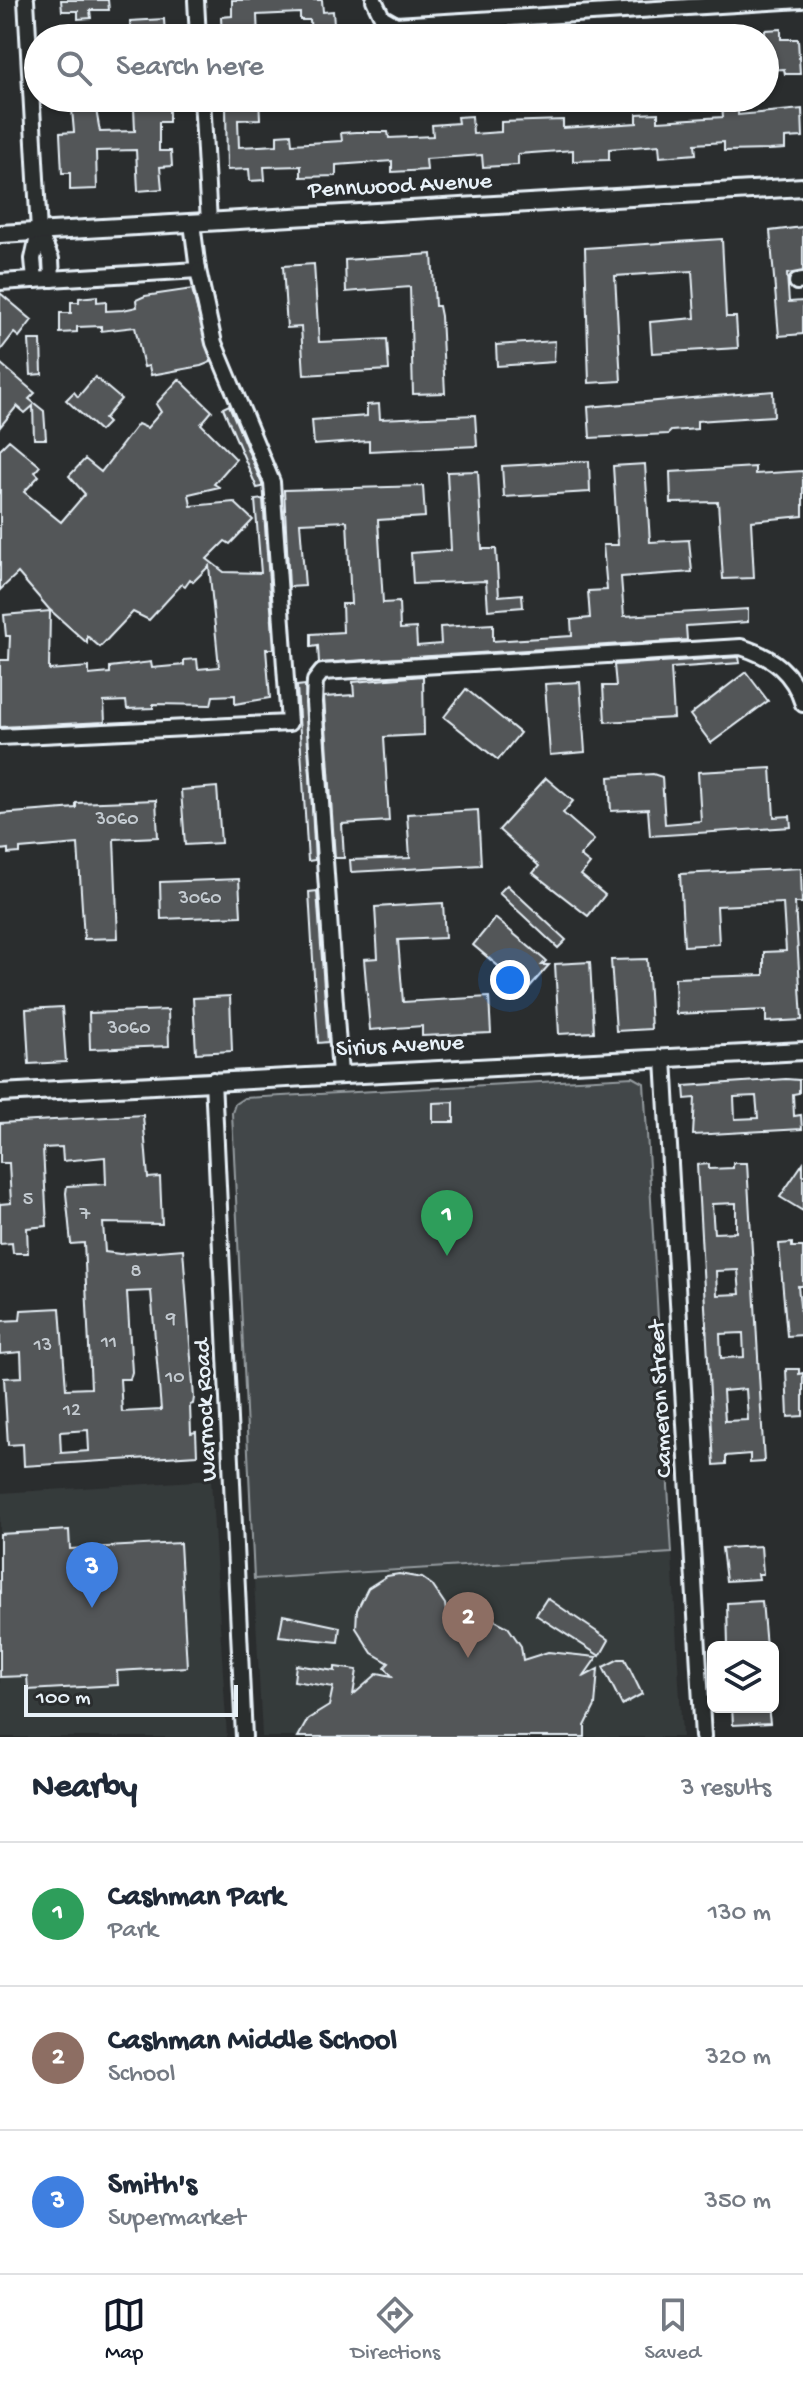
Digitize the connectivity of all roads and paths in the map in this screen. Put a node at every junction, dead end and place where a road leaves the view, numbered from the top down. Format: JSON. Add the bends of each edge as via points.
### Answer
{"nodes":[{"id":1,"x":26,"y":0,"type":"edge"},
{"id":2,"x":196,"y":0,"type":"edge"},
{"id":3,"x":374,"y":0,"type":"edge"},
{"id":4,"x":802,"y":0,"type":"edge"},
{"id":5,"x":27,"y":24,"type":"edge"},
{"id":6,"x":197,"y":24,"type":"edge"},
{"id":7,"x":394,"y":24,"type":"edge"},
{"id":8,"x":412,"y":24,"type":"edge"},
{"id":9,"x":32,"y":112,"type":"edge"},
{"id":10,"x":202,"y":112,"type":"edge"},
{"id":11,"x":803,"y":187,"type":"edge"},
{"id":12,"x":200,"y":223,"type":"junction"},
{"id":13,"x":39,"y":232,"type":"junction"},
{"id":14,"x":0,"y":234,"type":"edge"},
{"id":15,"x":198,"y":270,"type":"junction"},
{"id":16,"x":52,"y":279,"type":"junction"},
{"id":17,"x":35,"y":280,"type":"junction"},
{"id":18,"x":0,"y":282,"type":"edge"},
{"id":19,"x":803,"y":704,"type":"edge"},
{"id":20,"x":0,"y":737,"type":"edge"},
{"id":21,"x":803,"y":1051,"type":"edge"},
{"id":22,"x":664,"y":1059,"type":"junction"},
{"id":23,"x":340,"y":1074,"type":"junction"},
{"id":24,"x":213,"y":1080,"type":"junction"},
{"id":25,"x":0,"y":1093,"type":"edge"},
{"id":26,"x":244,"y":1737,"type":"edge"},
{"id":27,"x":703,"y":1737,"type":"edge"}],
"edges":[{"from":1,"to":5,"type":"street"},
{"from":2,"to":6,"type":"street"},
{"from":3,"to":7,"type":"street","via":[[382,17]]},
{"from":4,"to":8,"type":"street"},
{"from":9,"to":13,"type":"street"},
{"from":10,"to":12,"type":"street"},
{"from":11,"to":12,"type":"street","name":"Pennwood Avenue"},
{"from":12,"to":13,"type":"street","name":"Pennwood Avenue"},
{"from":12,"to":15,"type":"street"},
{"from":13,"to":14,"type":"street","name":"Pennwood Avenue"},
{"from":13,"to":16,"type":"street","via":[[51,259]]},
{"from":13,"to":17,"type":"street"},
{"from":15,"to":16,"type":"street"},
{"from":15,"to":20,"type":"street","via":[[214,343],[272,482],[289,723]]},
{"from":16,"to":17,"type":"street"},
{"from":17,"to":18,"type":"street"},
{"from":19,"to":23,"type":"street","via":[[797,685],[782,667],[741,647],[322,672],[315,681],[314,703]]},
{"from":21,"to":22,"type":"street","name":"Sirius Avenue"},
{"from":22,"to":23,"type":"street","name":"Sirius Avenue"},
{"from":22,"to":27,"type":"street","name":"Cameron Street"},
{"from":23,"to":24,"type":"street","name":"Sirius Avenue"},
{"from":24,"to":25,"type":"street","name":"Sirius Avenue"},
{"from":24,"to":26,"type":"street","name":"Warnock Road"}]}
